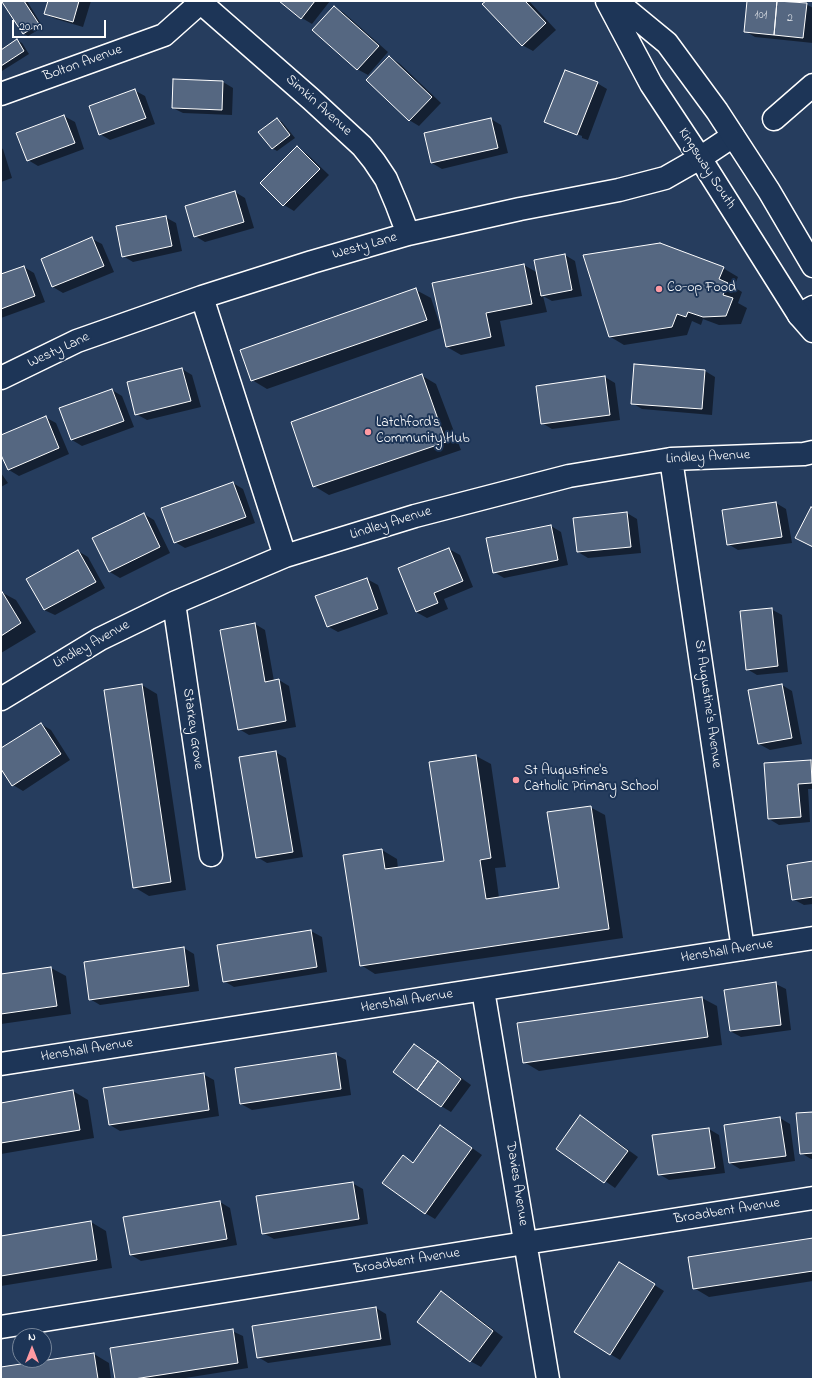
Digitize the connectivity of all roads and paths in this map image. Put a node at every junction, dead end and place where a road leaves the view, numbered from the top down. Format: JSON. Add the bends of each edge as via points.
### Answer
{"nodes":[{"id":1,"x":607,"y":1,"type":"edge"},
{"id":2,"x":616,"y":1,"type":"edge"},
{"id":3,"x":200,"y":2,"type":"edge"},
{"id":4,"x":813,"y":85,"type":"edge"},
{"id":5,"x":1,"y":94,"type":"edge"},
{"id":6,"x":774,"y":119,"type":"dead end"},
{"id":7,"x":733,"y":136,"type":"junction"},
{"id":8,"x":700,"y":158,"type":"junction"},
{"id":9,"x":408,"y":234,"type":"junction"},
{"id":10,"x":813,"y":266,"type":"edge"},
{"id":11,"x":202,"y":297,"type":"junction"},
{"id":12,"x":806,"y":311,"type":"edge"},
{"id":13,"x":813,"y":331,"type":"edge"},
{"id":14,"x":1,"y":378,"type":"edge"},
{"id":15,"x":813,"y":452,"type":"edge"},
{"id":16,"x":671,"y":459,"type":"junction"},
{"id":17,"x":285,"y":556,"type":"junction"},
{"id":18,"x":174,"y":603,"type":"junction"},
{"id":19,"x":1,"y":699,"type":"edge"},
{"id":20,"x":211,"y":855,"type":"dead end"},
{"id":21,"x":813,"y":938,"type":"edge"},
{"id":22,"x":743,"y":949,"type":"junction"},
{"id":23,"x":483,"y":990,"type":"junction"},
{"id":24,"x":1,"y":1064,"type":"edge"},
{"id":25,"x":813,"y":1198,"type":"edge"},
{"id":26,"x":525,"y":1243,"type":"junction"},
{"id":27,"x":1,"y":1327,"type":"edge"},
{"id":28,"x":548,"y":1379,"type":"edge"}],
"edges":[{"from":1,"to":8,"type":"street","name":"Kingsway South","via":[[651,84]]},
{"from":2,"to":7,"type":"street","via":[[667,43]]},
{"from":3,"to":5,"type":"street","name":"Bolton Avenue","via":[[164,34]]},
{"from":3,"to":9,"type":"street","name":"Simkin Avenue","via":[[362,146],[386,179]]},
{"from":4,"to":6,"type":"street"},
{"from":7,"to":8,"type":"street","name":"Westy Lane"},
{"from":7,"to":10,"type":"street","via":[[770,191]]},
{"from":8,"to":9,"type":"street","name":"Westy Lane","via":[[665,178],[619,190],[520,208]]},
{"from":8,"to":12,"type":"street","name":"Kingsway South"},
{"from":9,"to":11,"type":"street","name":"Westy Lane"},
{"from":11,"to":14,"type":"street","name":"Westy Lane","via":[[77,341]]},
{"from":11,"to":17,"type":"street"},
{"from":12,"to":13,"type":"street","name":"Kingsway South"},
{"from":15,"to":16,"type":"street","name":"Lindley Avenue"},
{"from":16,"to":17,"type":"street","name":"Lindley Avenue","via":[[561,478],[415,516]]},
{"from":16,"to":22,"type":"street","name":"St Augustine's Avenue"},
{"from":17,"to":18,"type":"street","name":"Lindley Avenue"},
{"from":18,"to":19,"type":"street","name":"Lindley Avenue","via":[[100,639]]},
{"from":18,"to":20,"type":"street","name":"Starkey Grove"},
{"from":21,"to":22,"type":"street","name":"Henshall Avenue"},
{"from":22,"to":23,"type":"street","name":"Henshall Avenue"},
{"from":23,"to":24,"type":"street","name":"Henshall Avenue"},
{"from":23,"to":26,"type":"street","name":"Davies Avenue"},
{"from":25,"to":26,"type":"street","name":"Broadbent Avenue"},
{"from":26,"to":27,"type":"street","name":"Broadbent Avenue"},
{"from":26,"to":28,"type":"street","name":"Davies Avenue"}]}
